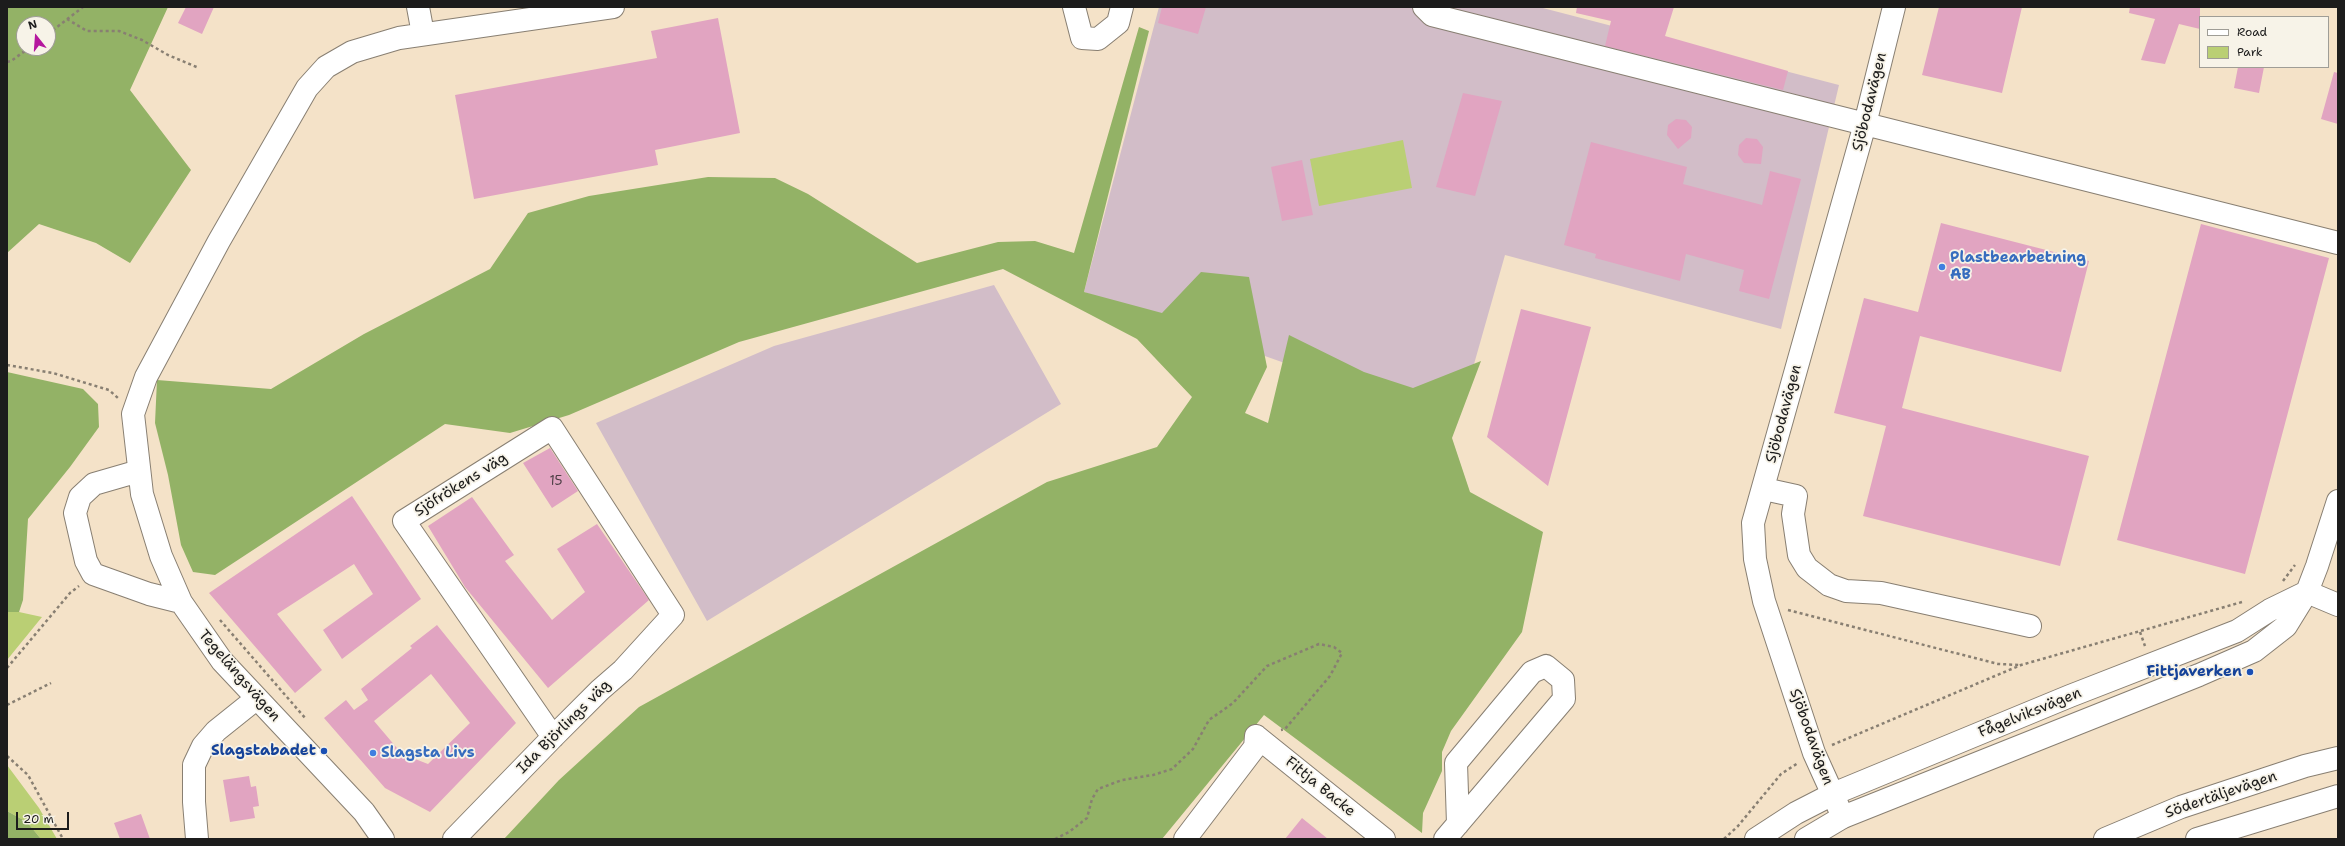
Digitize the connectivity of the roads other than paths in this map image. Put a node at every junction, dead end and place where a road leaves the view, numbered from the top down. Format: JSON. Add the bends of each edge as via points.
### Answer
{"nodes":[{"id":1,"x":418,"y":7,"type":"edge"},
{"id":2,"x":613,"y":7,"type":"edge"},
{"id":3,"x":1074,"y":7,"type":"edge"},
{"id":4,"x":1122,"y":7,"type":"edge"},
{"id":5,"x":1424,"y":7,"type":"edge"},
{"id":6,"x":1894,"y":7,"type":"edge"},
{"id":7,"x":423,"y":34,"type":"junction"},
{"id":8,"x":1865,"y":124,"type":"junction"},
{"id":9,"x":2338,"y":242,"type":"edge"},
{"id":10,"x":139,"y":471,"type":"junction"},
{"id":11,"x":1764,"y":489,"type":"junction"},
{"id":12,"x":2338,"y":501,"type":"edge"},
{"id":13,"x":2307,"y":592,"type":"junction"},
{"id":14,"x":181,"y":602,"type":"junction"},
{"id":15,"x":2338,"y":605,"type":"edge"},
{"id":16,"x":673,"y":615,"type":"joint"},
{"id":17,"x":2030,"y":626,"type":"dead end"},
{"id":18,"x":256,"y":699,"type":"junction"},
{"id":19,"x":553,"y":737,"type":"junction"},
{"id":20,"x":2338,"y":758,"type":"edge"},
{"id":21,"x":1832,"y":794,"type":"junction"},
{"id":22,"x":2338,"y":796,"type":"edge"},
{"id":23,"x":1842,"y":817,"type":"junction"},
{"id":24,"x":1452,"y":831,"type":"edge"},
{"id":25,"x":197,"y":839,"type":"edge"},
{"id":26,"x":383,"y":839,"type":"edge"},
{"id":27,"x":454,"y":839,"type":"edge"},
{"id":28,"x":1184,"y":839,"type":"edge"},
{"id":29,"x":1384,"y":839,"type":"edge"},
{"id":30,"x":1756,"y":839,"type":"edge"},
{"id":31,"x":1806,"y":839,"type":"edge"},
{"id":32,"x":2105,"y":839,"type":"edge"},
{"id":33,"x":2197,"y":839,"type":"edge"}],
"edges":[{"from":1,"to":7,"type":"main road"},
{"from":2,"to":7,"type":"main road"},
{"from":3,"to":4,"type":"main road","via":[[1082,38],[1098,39],[1118,22]]},
{"from":5,"to":8,"type":"main road","via":[[1432,15]]},
{"from":6,"to":8,"type":"main road","name":"Sjöbodavägen"},
{"from":7,"to":10,"type":"main road","name":"Tegelängsvägen","via":[[399,38],[352,52],[326,67],[307,88],[146,377],[133,414]]},
{"from":8,"to":9,"type":"main road"},
{"from":8,"to":11,"type":"main road","name":"Sjöbodavägen"},
{"from":10,"to":14,"type":"main road","name":"Tegelängsvägen","via":[[142,494],[161,556]]},
{"from":10,"to":14,"type":"main road","via":[[94,484],[80,498],[75,513],[86,560],[93,574],[149,594]]},
{"from":11,"to":17,"type":"main road","via":[[1796,496],[1793,514],[1799,555],[1807,568],[1829,585],[1846,591],[1881,593]]},
{"from":11,"to":21,"type":"main road","name":"Sjöbodavägen","via":[[1753,523],[1755,559],[1764,601],[1814,753]]},
{"from":12,"to":13,"type":"main road","name":"Fågelviksvägen"},
{"from":13,"to":15,"type":"main road"},
{"from":13,"to":21,"type":"main road","name":"Fågelviksvägen","via":[[2270,610],[2237,631],[2070,696]]},
{"from":13,"to":23,"type":"main road","name":"Fågelviksvägen","via":[[2286,626],[2254,651],[2200,675]]},
{"from":14,"to":18,"type":"main road","name":"Tegelängsvägen","via":[[222,661]]},
{"from":16,"to":19,"type":"main road","name":"Ida Björlings väg","via":[[623,670]]},
{"from":16,"to":19,"type":"main road","name":"Sjöfrökens väg","via":[[552,428],[404,521]]},
{"from":18,"to":25,"type":"main road","via":[[216,731],[203,746],[194,764]]},
{"from":18,"to":26,"type":"main road","name":"Tegelängsvägen","via":[[364,812]]},
{"from":19,"to":27,"type":"main road","name":"Ida Björlings väg"},
{"from":20,"to":32,"type":"main road","name":"Södertäljevägen","via":[[2305,766],[2181,807]]},
{"from":21,"to":23,"type":"main road","name":"Sjöbodavägen"},
{"from":21,"to":30,"type":"main road","name":"Fågelviksvägen"},
{"from":22,"to":33,"type":"main road"},
{"from":23,"to":31,"type":"main road","name":"Fågelviksvägen"},
{"from":24,"to":24,"type":"main road","via":[[1564,699],[1563,680],[1546,666],[1532,672],[1456,763]]},
{"from":28,"to":29,"type":"main road","name":"Fittja Backe","via":[[1255,747],[1256,736]]}]}
